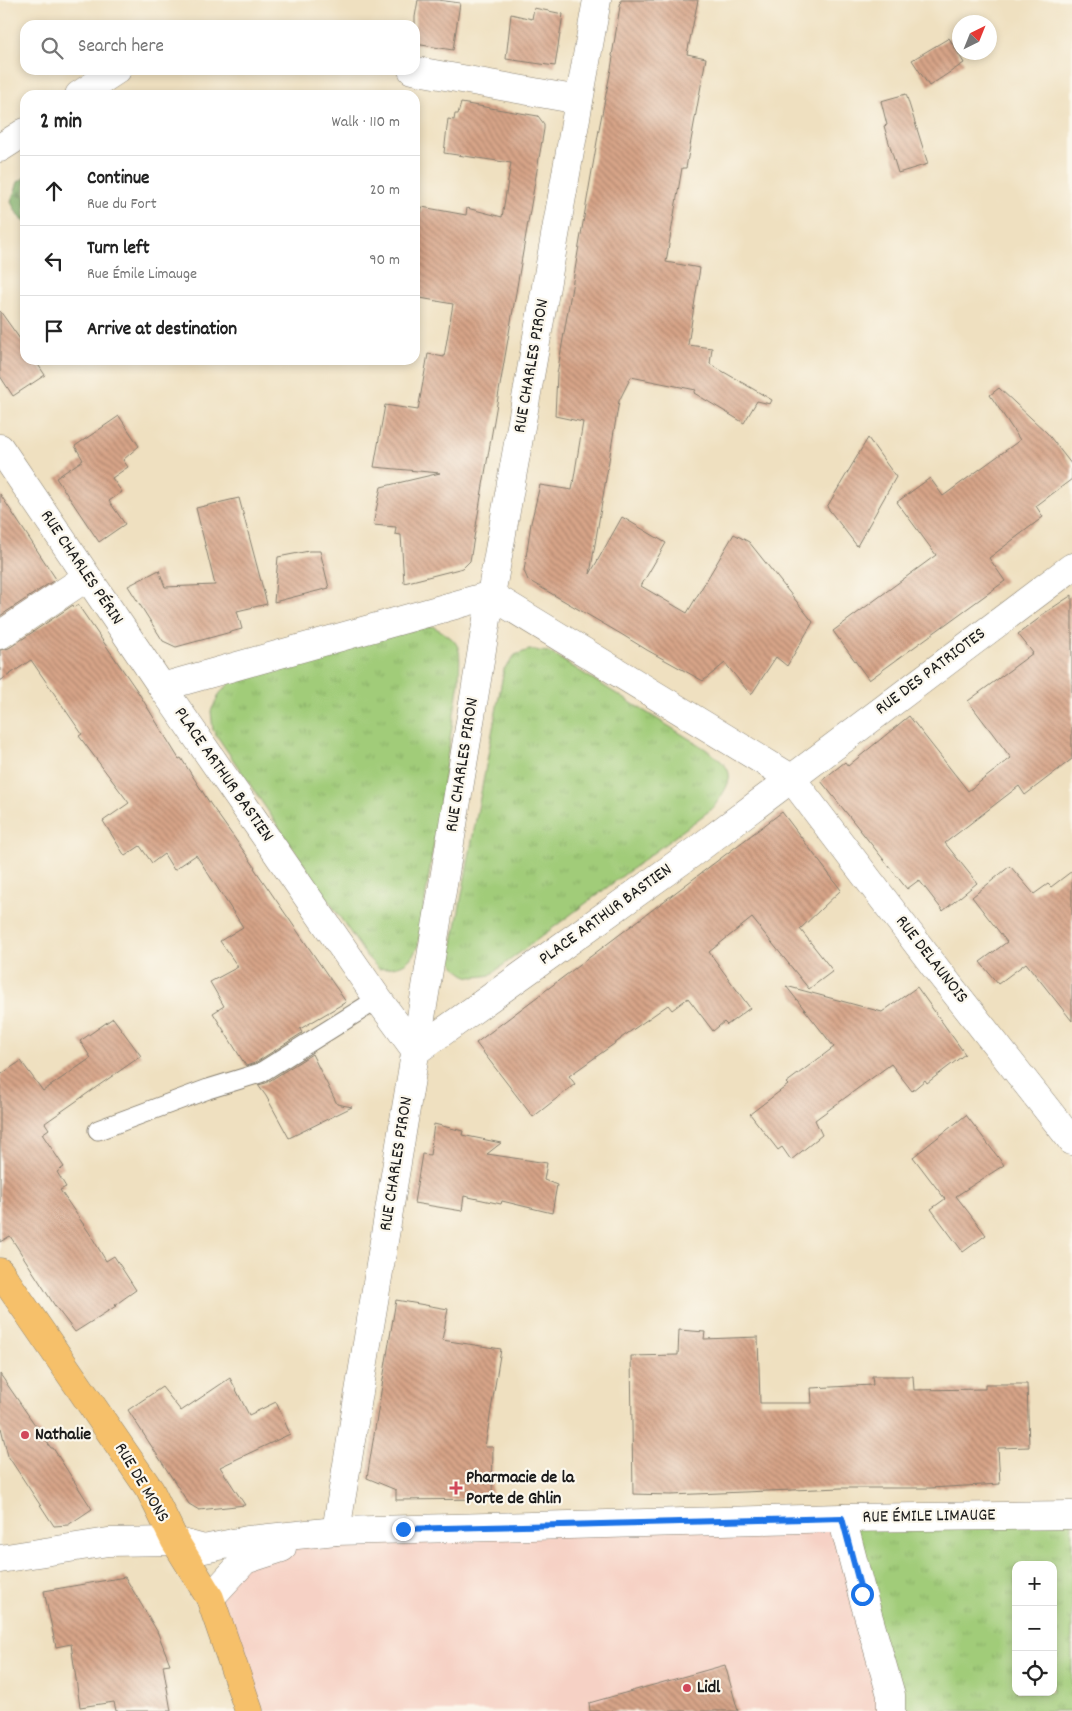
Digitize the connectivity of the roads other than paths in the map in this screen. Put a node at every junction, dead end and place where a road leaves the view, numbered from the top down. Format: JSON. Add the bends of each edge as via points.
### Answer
{"nodes":[{"id":1,"x":597,"y":0,"type":"edge"},
{"id":2,"x":420,"y":71,"type":"edge"},
{"id":3,"x":110,"y":75,"type":"edge"},
{"id":4,"x":87,"y":90,"type":"edge"},
{"id":5,"x":579,"y":100,"type":"junction"},
{"id":6,"x":20,"y":135,"type":"edge"},
{"id":7,"x":0,"y":148,"type":"edge"},
{"id":8,"x":0,"y":448,"type":"edge"},
{"id":9,"x":1072,"y":567,"type":"edge"},
{"id":10,"x":87,"y":576,"type":"junction"},
{"id":11,"x":491,"y":595,"type":"junction"},
{"id":12,"x":0,"y":635,"type":"edge"},
{"id":13,"x":162,"y":687,"type":"junction"},
{"id":14,"x":791,"y":778,"type":"junction"},
{"id":15,"x":378,"y":1000,"type":"junction"},
{"id":16,"x":416,"y":1051,"type":"junction"},
{"id":17,"x":98,"y":1130,"type":"dead end"},
{"id":18,"x":1072,"y":1141,"type":"edge"},
{"id":19,"x":0,"y":1272,"type":"edge"},
{"id":20,"x":1072,"y":1515,"type":"edge"},
{"id":21,"x":842,"y":1518,"type":"junction"},
{"id":22,"x":336,"y":1531,"type":"junction"},
{"id":23,"x":175,"y":1541,"type":"junction"},
{"id":24,"x":0,"y":1559,"type":"edge"},
{"id":25,"x":210,"y":1598,"type":"junction"},
{"id":26,"x":249,"y":1711,"type":"edge"},
{"id":27,"x":891,"y":1711,"type":"edge"}],
"edges":[{"from":1,"to":5,"type":"street","name":"RUE CHARLES PIRON"},
{"from":2,"to":5,"type":"street"},
{"from":3,"to":4,"type":"street"},
{"from":5,"to":11,"type":"street","name":"RUE CHARLES PIRON"},
{"from":6,"to":7,"type":"street"},
{"from":8,"to":10,"type":"street","name":"RUE CHARLES PÉRIN"},
{"from":9,"to":14,"type":"street","name":"RUE DES PATRIOTES"},
{"from":10,"to":12,"type":"street"},
{"from":10,"to":13,"type":"street","name":"RUE CHARLES PÉRIN"},
{"from":11,"to":13,"type":"street","name":"PLACE ARTHUR BASTIEN"},
{"from":11,"to":14,"type":"street"},
{"from":11,"to":16,"type":"street","name":"RUE CHARLES PIRON"},
{"from":13,"to":15,"type":"street","name":"PLACE ARTHUR BASTIEN"},
{"from":14,"to":16,"type":"street","name":"PLACE ARTHUR BASTIEN","via":[[698,849]]},
{"from":14,"to":18,"type":"street","name":"RUE DELAUNOIS"},
{"from":15,"to":16,"type":"street","name":"PLACE ARTHUR BASTIEN"},
{"from":15,"to":17,"type":"lane","via":[[260,1074],[208,1089]]},
{"from":16,"to":22,"type":"street","name":"RUE CHARLES PIRON"},
{"from":19,"to":23,"type":"main road","name":"RUE DE MONS","via":[[150,1490]]},
{"from":20,"to":21,"type":"street","name":"RUE ÉMILE LIMAUGE"},
{"from":21,"to":22,"type":"street","name":"RUE ÉMILE LIMAUGE"},
{"from":21,"to":27,"type":"street","via":[[891,1695]]},
{"from":22,"to":23,"type":"street","via":[[204,1548]]},
{"from":22,"to":25,"type":"street","via":[[245,1560]]},
{"from":23,"to":24,"type":"street","via":[[108,1542]]},
{"from":23,"to":25,"type":"main road","name":"RUE DE MONS"},
{"from":25,"to":26,"type":"main road","name":"RUE DE MONS"}]}
